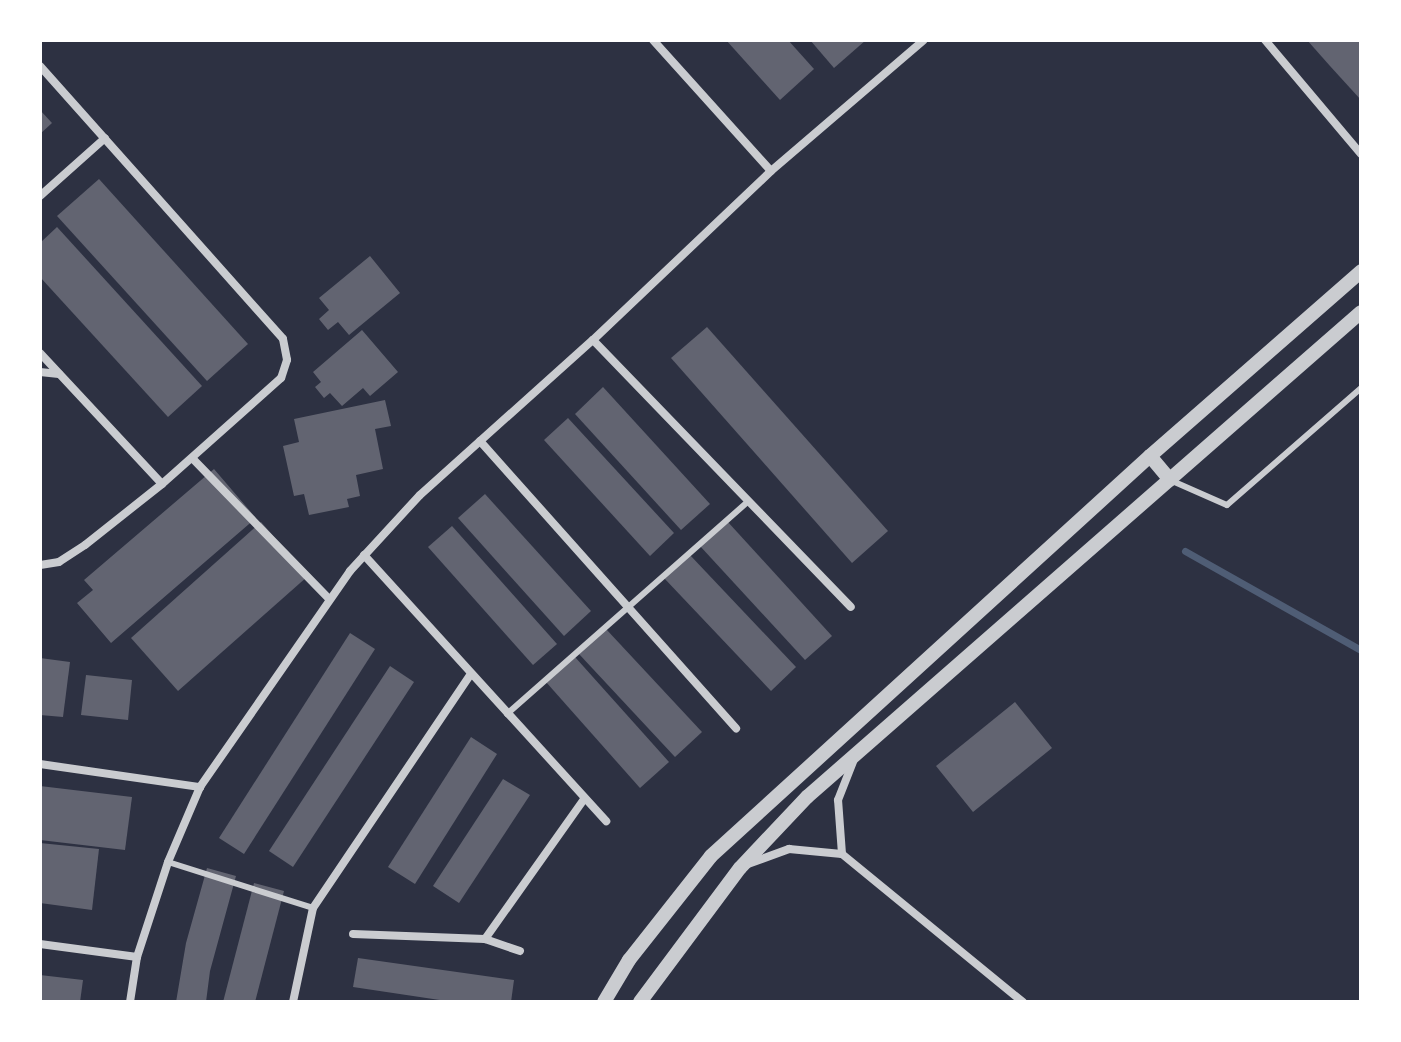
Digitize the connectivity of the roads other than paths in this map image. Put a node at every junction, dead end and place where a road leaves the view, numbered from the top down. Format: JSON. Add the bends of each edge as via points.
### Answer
{"nodes":[{"id":1,"x":653,"y":40,"type":"edge"},
{"id":2,"x":924,"y":40,"type":"edge"},
{"id":3,"x":1265,"y":40,"type":"edge"},
{"id":4,"x":40,"y":66,"type":"edge"},
{"id":5,"x":105,"y":138,"type":"junction"},
{"id":6,"x":1361,"y":154,"type":"edge"},
{"id":7,"x":771,"y":171,"type":"junction"},
{"id":8,"x":40,"y":196,"type":"edge"},
{"id":9,"x":1361,"y":271,"type":"edge"},
{"id":10,"x":1361,"y":312,"type":"edge"},
{"id":11,"x":593,"y":340,"type":"junction"},
{"id":12,"x":40,"y":353,"type":"edge"},
{"id":13,"x":40,"y":372,"type":"edge"},
{"id":14,"x":59,"y":374,"type":"junction"},
{"id":15,"x":1361,"y":388,"type":"edge"},
{"id":16,"x":480,"y":441,"type":"junction"},
{"id":17,"x":1150,"y":456,"type":"junction"},
{"id":18,"x":193,"y":459,"type":"junction"},
{"id":19,"x":1170,"y":480,"type":"junction"},
{"id":20,"x":162,"y":484,"type":"junction"},
{"id":21,"x":749,"y":501,"type":"junction"},
{"id":22,"x":364,"y":555,"type":"junction"},
{"id":23,"x":40,"y":565,"type":"edge"},
{"id":24,"x":329,"y":599,"type":"junction"},
{"id":25,"x":627,"y":606,"type":"junction"},
{"id":26,"x":851,"y":607,"type":"dead end"},
{"id":27,"x":470,"y":675,"type":"junction"},
{"id":28,"x":507,"y":714,"type":"junction"},
{"id":29,"x":736,"y":728,"type":"dead end"},
{"id":30,"x":854,"y":757,"type":"junction"},
{"id":31,"x":40,"y":764,"type":"edge"},
{"id":32,"x":200,"y":787,"type":"junction"},
{"id":33,"x":584,"y":799,"type":"junction"},
{"id":34,"x":606,"y":821,"type":"dead end"},
{"id":35,"x":842,"y":854,"type":"junction"},
{"id":36,"x":168,"y":862,"type":"junction"},
{"id":37,"x":740,"y":868,"type":"junction"},
{"id":38,"x":313,"y":908,"type":"junction"},
{"id":39,"x":353,"y":934,"type":"dead end"},
{"id":40,"x":485,"y":939,"type":"junction"},
{"id":41,"x":40,"y":944,"type":"edge"},
{"id":42,"x":520,"y":951,"type":"dead end"},
{"id":43,"x":137,"y":957,"type":"junction"},
{"id":44,"x":130,"y":1002,"type":"edge"},
{"id":45,"x":293,"y":1002,"type":"edge"},
{"id":46,"x":604,"y":1002,"type":"edge"},
{"id":47,"x":640,"y":1002,"type":"edge"},
{"id":48,"x":1023,"y":1002,"type":"edge"}],
"edges":[{"from":1,"to":7,"type":"street"},
{"from":2,"to":7,"type":"street"},
{"from":3,"to":6,"type":"street"},
{"from":4,"to":5,"type":"street"},
{"from":5,"to":8,"type":"street"},
{"from":5,"to":18,"type":"street","via":[[283,339],[287,360],[281,378]]},
{"from":7,"to":11,"type":"street"},
{"from":9,"to":17,"type":"street"},
{"from":10,"to":19,"type":"street"},
{"from":11,"to":16,"type":"street"},
{"from":11,"to":21,"type":"street"},
{"from":12,"to":14,"type":"street"},
{"from":13,"to":14,"type":"street"},
{"from":14,"to":20,"type":"street"},
{"from":15,"to":19,"type":"lane","via":[[1227,505]]},
{"from":16,"to":22,"type":"street"},
{"from":16,"to":25,"type":"street"},
{"from":17,"to":19,"type":"street"},
{"from":17,"to":46,"type":"street","via":[[711,856],[629,960]]},
{"from":18,"to":20,"type":"street"},
{"from":18,"to":24,"type":"street"},
{"from":19,"to":30,"type":"street"},
{"from":20,"to":23,"type":"street","via":[[59,562]]},
{"from":21,"to":25,"type":"lane"},
{"from":21,"to":26,"type":"street"},
{"from":22,"to":24,"type":"street"},
{"from":22,"to":27,"type":"street"},
{"from":24,"to":32,"type":"street"},
{"from":25,"to":28,"type":"lane"},
{"from":25,"to":29,"type":"street"},
{"from":27,"to":28,"type":"street"},
{"from":27,"to":38,"type":"street"},
{"from":28,"to":33,"type":"street"},
{"from":30,"to":35,"type":"street","via":[[838,800]]},
{"from":30,"to":37,"type":"street","via":[[807,797]]},
{"from":31,"to":32,"type":"street"},
{"from":32,"to":36,"type":"street"},
{"from":33,"to":34,"type":"street"},
{"from":33,"to":40,"type":"street"},
{"from":35,"to":37,"type":"street","via":[[789,849]]},
{"from":35,"to":48,"type":"street"},
{"from":36,"to":38,"type":"lane"},
{"from":36,"to":43,"type":"street"},
{"from":37,"to":47,"type":"street"},
{"from":38,"to":45,"type":"street"},
{"from":39,"to":40,"type":"street"},
{"from":40,"to":42,"type":"street"},
{"from":41,"to":43,"type":"street"},
{"from":43,"to":44,"type":"street"}]}
